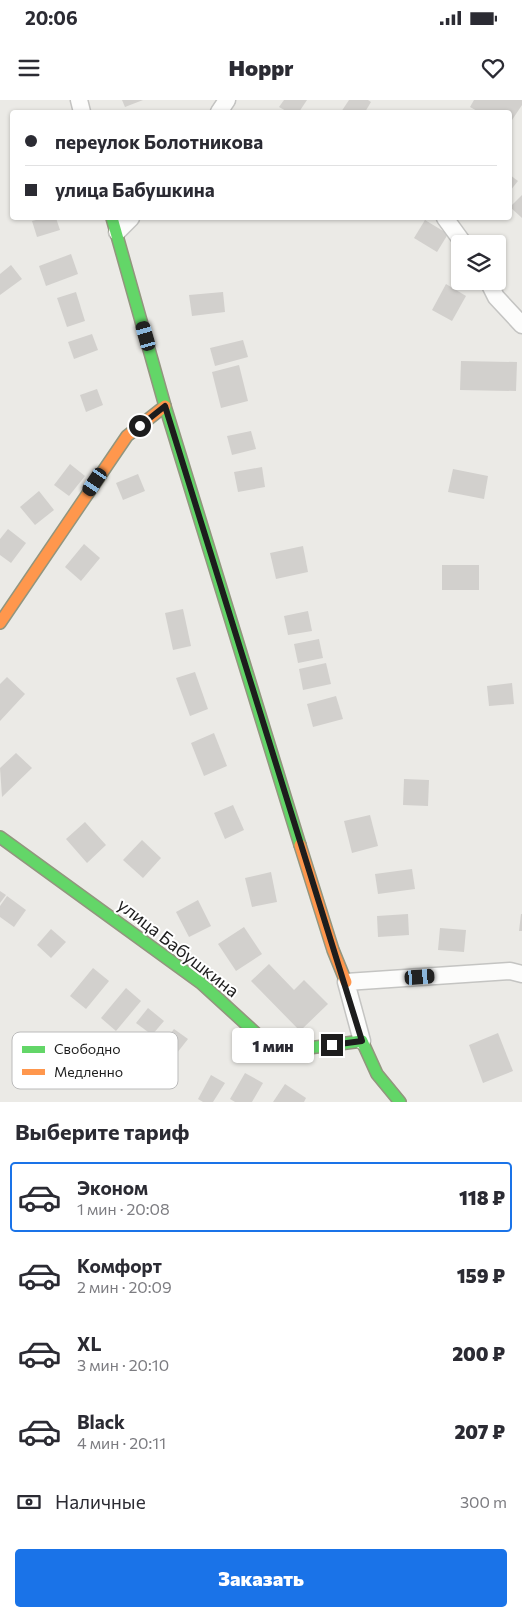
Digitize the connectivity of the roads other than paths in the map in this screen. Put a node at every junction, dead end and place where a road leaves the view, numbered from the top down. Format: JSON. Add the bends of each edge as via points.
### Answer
{"nodes":[{"id":1,"x":126,"y":220,"type":"edge"},
{"id":2,"x":446,"y":220,"type":"edge"},
{"id":3,"x":114,"y":225,"type":"edge"},
{"id":4,"x":457,"y":235,"type":"edge"},
{"id":5,"x":492,"y":290,"type":"edge"},
{"id":6,"x":522,"y":325,"type":"edge"},
{"id":7,"x":165,"y":406,"type":"junction"},
{"id":8,"x":0,"y":623,"type":"edge"},
{"id":9,"x":0,"y":837,"type":"edge"},
{"id":10,"x":522,"y":974,"type":"edge"},
{"id":11,"x":346,"y":982,"type":"junction"},
{"id":12,"x":362,"y":1041,"type":"junction"},
{"id":13,"x":400,"y":1102,"type":"edge"}],
"edges":[{"from":1,"to":3,"type":"street"},
{"from":2,"to":4,"type":"street"},
{"from":3,"to":7,"type":"street"},
{"from":5,"to":6,"type":"street"},
{"from":7,"to":8,"type":"street","via":[[127,436]]},
{"from":7,"to":11,"type":"street"},
{"from":9,"to":12,"type":"street","name":"улица Бабушкина","via":[[201,983],[271,1046],[301,1049]]},
{"from":10,"to":11,"type":"street","via":[[510,970]]},
{"from":11,"to":12,"type":"street"},
{"from":12,"to":13,"type":"street","via":[[377,1074]]}]}
